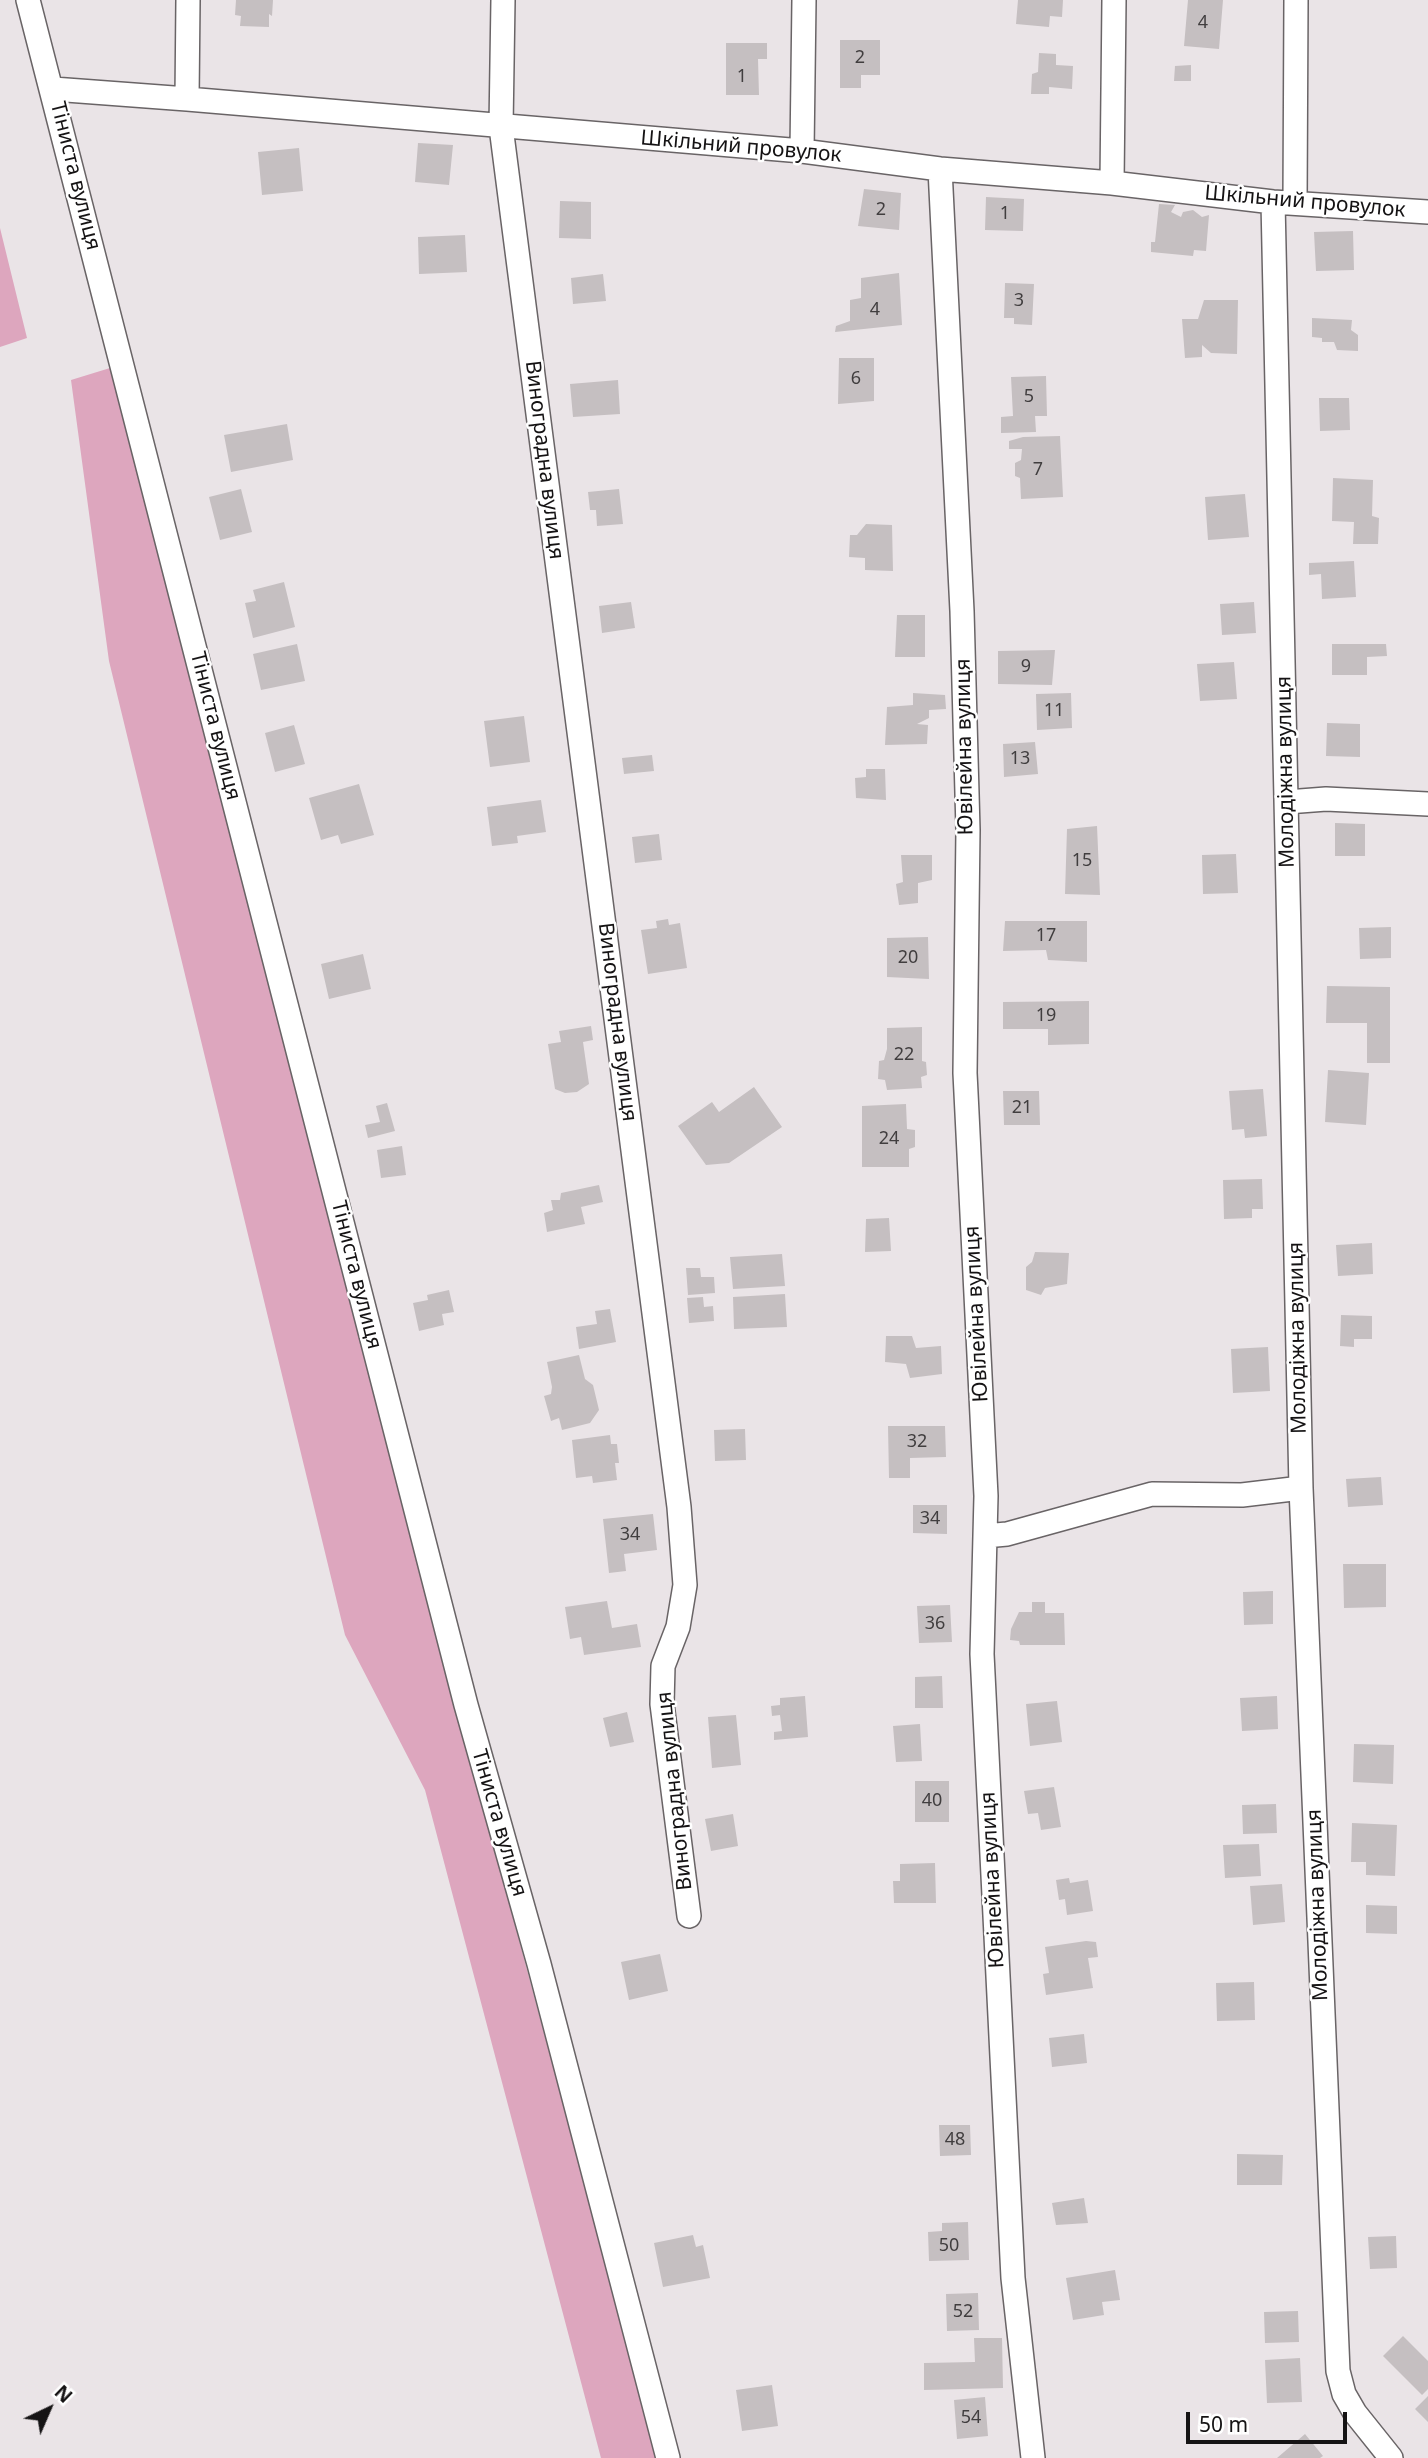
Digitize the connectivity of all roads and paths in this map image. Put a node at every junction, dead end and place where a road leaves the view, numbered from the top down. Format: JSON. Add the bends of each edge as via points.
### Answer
{"nodes":[{"id":1,"x":28,"y":0,"type":"edge"},
{"id":2,"x":188,"y":0,"type":"edge"},
{"id":3,"x":503,"y":0,"type":"edge"},
{"id":4,"x":804,"y":0,"type":"edge"},
{"id":5,"x":1114,"y":0,"type":"edge"},
{"id":6,"x":1296,"y":0,"type":"edge"},
{"id":7,"x":53,"y":89,"type":"junction"},
{"id":8,"x":187,"y":99,"type":"junction"},
{"id":9,"x":501,"y":127,"type":"junction"},
{"id":10,"x":802,"y":151,"type":"junction"},
{"id":11,"x":940,"y":169,"type":"junction"},
{"id":12,"x":1112,"y":183,"type":"junction"},
{"id":13,"x":1284,"y":203,"type":"junction"},
{"id":14,"x":1428,"y":212,"type":"edge"},
{"id":15,"x":1287,"y":803,"type":"junction"},
{"id":16,"x":1428,"y":804,"type":"edge"},
{"id":17,"x":1301,"y":1488,"type":"junction"},
{"id":18,"x":985,"y":1536,"type":"junction"},
{"id":19,"x":689,"y":1916,"type":"dead end"},
{"id":20,"x":668,"y":2458,"type":"edge"},
{"id":21,"x":1033,"y":2458,"type":"edge"},
{"id":22,"x":1391,"y":2458,"type":"edge"}],
"edges":[{"from":1,"to":7,"type":"street","name":"Тіниста вулиця"},
{"from":2,"to":8,"type":"street"},
{"from":3,"to":9,"type":"street","name":"Виноградна вулиця"},
{"from":4,"to":10,"type":"street"},
{"from":5,"to":12,"type":"street"},
{"from":6,"to":13,"type":"street","name":"Молодіжна вулиця"},
{"from":7,"to":8,"type":"street","name":"Шкільний провулок"},
{"from":7,"to":20,"type":"street","name":"Тіниста вулиця","via":[[466,1705]]},
{"from":8,"to":9,"type":"street","name":"Шкільний провулок"},
{"from":9,"to":10,"type":"street","name":"Шкільний провулок"},
{"from":9,"to":19,"type":"street","name":"Виноградна вулиця","via":[[679,1507],[685,1585],[678,1627],[663,1666],[662,1704]]},
{"from":10,"to":11,"type":"street","name":"Шкільний провулок"},
{"from":11,"to":12,"type":"street","name":"Шкільний провулок"},
{"from":11,"to":18,"type":"street","name":"Ювілейна вулиця","via":[[962,625],[968,830],[965,1073]]},
{"from":12,"to":13,"type":"street","name":"Шкільний провулок"},
{"from":13,"to":14,"type":"street","name":"Шкільний провулок"},
{"from":13,"to":15,"type":"street","name":"Молодіжна вулиця"},
{"from":15,"to":16,"type":"street","via":[[1326,799]]},
{"from":15,"to":17,"type":"street","name":"Молодіжна вулиця"},
{"from":17,"to":18,"type":"street","via":[[1242,1495],[1152,1493],[1007,1535]]},
{"from":17,"to":22,"type":"street","name":"Молодіжна вулиця","via":[[1338,2371],[1355,2413]]},
{"from":18,"to":21,"type":"street","name":"Ювілейна вулиця","via":[[982,1654],[1013,2278]]}]}
